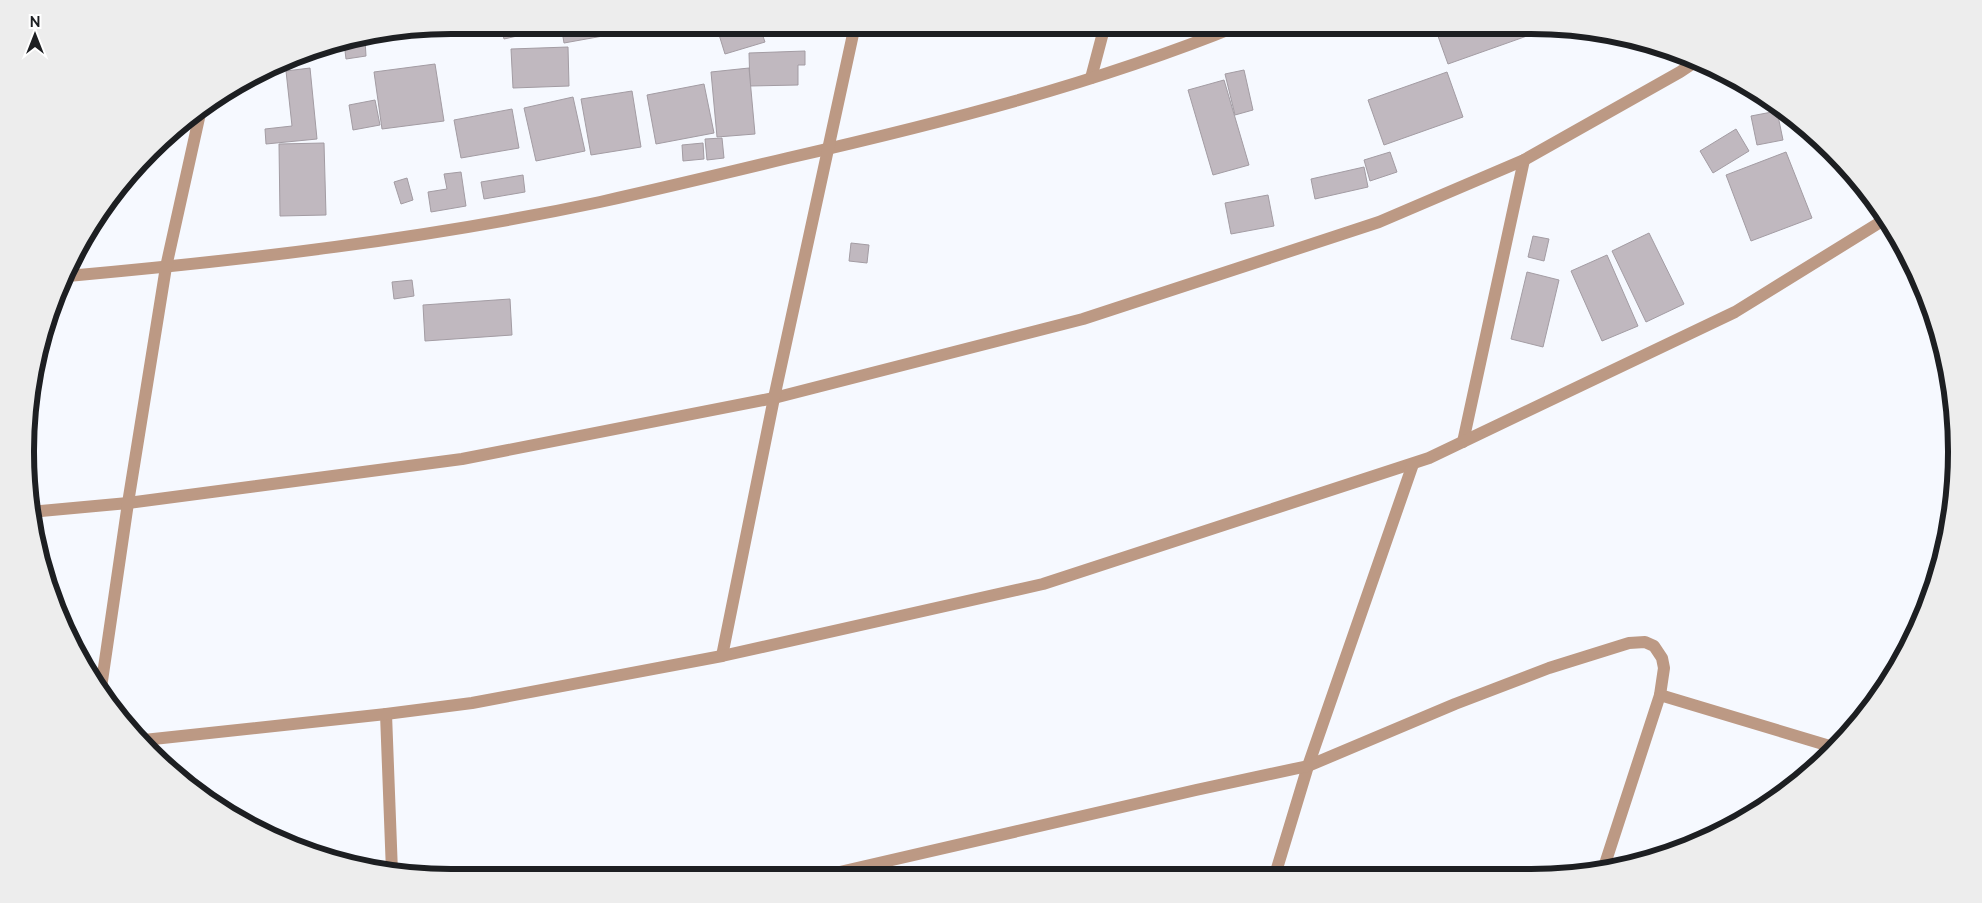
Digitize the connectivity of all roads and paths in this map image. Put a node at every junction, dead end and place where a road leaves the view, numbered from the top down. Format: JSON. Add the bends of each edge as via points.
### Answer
{"nodes":[{"id":1,"x":853,"y":34,"type":"edge"},
{"id":2,"x":1103,"y":34,"type":"edge"},
{"id":3,"x":1218,"y":34,"type":"edge"},
{"id":4,"x":1689,"y":66,"type":"edge"},
{"id":5,"x":1091,"y":78,"type":"junction"},
{"id":6,"x":199,"y":119,"type":"edge"},
{"id":7,"x":828,"y":149,"type":"junction"},
{"id":8,"x":1524,"y":160,"type":"junction"},
{"id":9,"x":1880,"y":222,"type":"edge"},
{"id":10,"x":166,"y":267,"type":"junction"},
{"id":11,"x":73,"y":276,"type":"edge"},
{"id":12,"x":774,"y":398,"type":"junction"},
{"id":13,"x":1464,"y":442,"type":"junction"},
{"id":14,"x":1412,"y":464,"type":"junction"},
{"id":15,"x":128,"y":503,"type":"junction"},
{"id":16,"x":38,"y":511,"type":"edge"},
{"id":17,"x":722,"y":656,"type":"junction"},
{"id":18,"x":102,"y":681,"type":"edge"},
{"id":19,"x":1660,"y":695,"type":"junction"},
{"id":20,"x":386,"y":714,"type":"junction"},
{"id":21,"x":149,"y":739,"type":"edge"},
{"id":22,"x":1827,"y":746,"type":"edge"},
{"id":23,"x":1308,"y":766,"type":"junction"},
{"id":24,"x":1606,"y":862,"type":"edge"},
{"id":25,"x":392,"y":865,"type":"edge"},
{"id":26,"x":853,"y":869,"type":"edge"},
{"id":27,"x":1277,"y":869,"type":"edge"}],
"edges":[{"from":1,"to":7,"type":"street"},
{"from":2,"to":5,"type":"street"},
{"from":3,"to":5,"type":"street"},
{"from":4,"to":8,"type":"street"},
{"from":5,"to":7,"type":"street","via":[[976,112]]},
{"from":6,"to":10,"type":"street"},
{"from":7,"to":10,"type":"street","via":[[598,202],[502,220],[402,237]]},
{"from":7,"to":12,"type":"street"},
{"from":8,"to":12,"type":"street","via":[[1378,222],[1083,319]]},
{"from":8,"to":13,"type":"street"},
{"from":9,"to":13,"type":"street","via":[[1735,312]]},
{"from":10,"to":11,"type":"street"},
{"from":10,"to":15,"type":"street"},
{"from":12,"to":15,"type":"street","via":[[462,459]]},
{"from":12,"to":17,"type":"street"},
{"from":13,"to":14,"type":"street"},
{"from":14,"to":17,"type":"street","via":[[1043,584]]},
{"from":14,"to":23,"type":"street"},
{"from":15,"to":16,"type":"street"},
{"from":15,"to":18,"type":"street"},
{"from":17,"to":20,"type":"street","via":[[472,703]]},
{"from":19,"to":22,"type":"street"},
{"from":19,"to":23,"type":"street","via":[[1664,668],[1662,658],[1654,646],[1644,642],[1629,643],[1549,668],[1455,704]]},
{"from":19,"to":24,"type":"street"},
{"from":20,"to":21,"type":"street"},
{"from":20,"to":25,"type":"street"},
{"from":23,"to":26,"type":"street"},
{"from":23,"to":27,"type":"street"}]}
